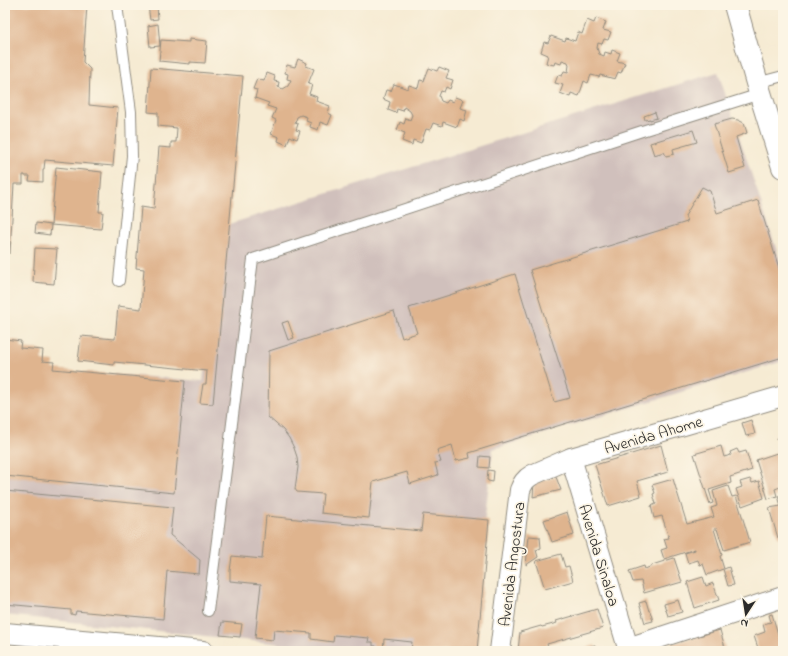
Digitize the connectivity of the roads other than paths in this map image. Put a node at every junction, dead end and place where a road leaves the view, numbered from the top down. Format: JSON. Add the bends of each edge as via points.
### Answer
{"nodes":[{"id":1,"x":117,"y":5,"type":"edge"},
{"id":2,"x":735,"y":5,"type":"edge"},
{"id":3,"x":783,"y":76,"type":"edge"},
{"id":4,"x":759,"y":89,"type":"junction"},
{"id":5,"x":783,"y":167,"type":"edge"},
{"id":6,"x":119,"y":281,"type":"dead end"},
{"id":7,"x":783,"y":396,"type":"edge"},
{"id":8,"x":571,"y":458,"type":"junction"},
{"id":9,"x":526,"y":478,"type":"joint"},
{"id":10,"x":783,"y":597,"type":"edge"},
{"id":11,"x":208,"y":611,"type":"dead end"},
{"id":12,"x":5,"y":633,"type":"edge"},
{"id":13,"x":628,"y":650,"type":"edge"},
{"id":14,"x":203,"y":651,"type":"edge"},
{"id":15,"x":500,"y":651,"type":"edge"}],
"edges":[{"from":1,"to":6,"type":"lane","via":[[131,112],[132,156]]},
{"from":2,"to":4,"type":"main road"},
{"from":3,"to":4,"type":"lane"},
{"from":4,"to":5,"type":"main road"},
{"from":4,"to":11,"type":"lane","via":[[642,131],[253,259]]},
{"from":7,"to":8,"type":"street","name":"Avenida Ahome"},
{"from":8,"to":9,"type":"street","name":"Avenida Ahome"},
{"from":8,"to":13,"type":"street","name":"Avenida Sinaloa"},
{"from":9,"to":15,"type":"street","name":"Avenida Angostura","via":[[520,490]]},
{"from":10,"to":13,"type":"street"},
{"from":12,"to":14,"type":"street"}]}
